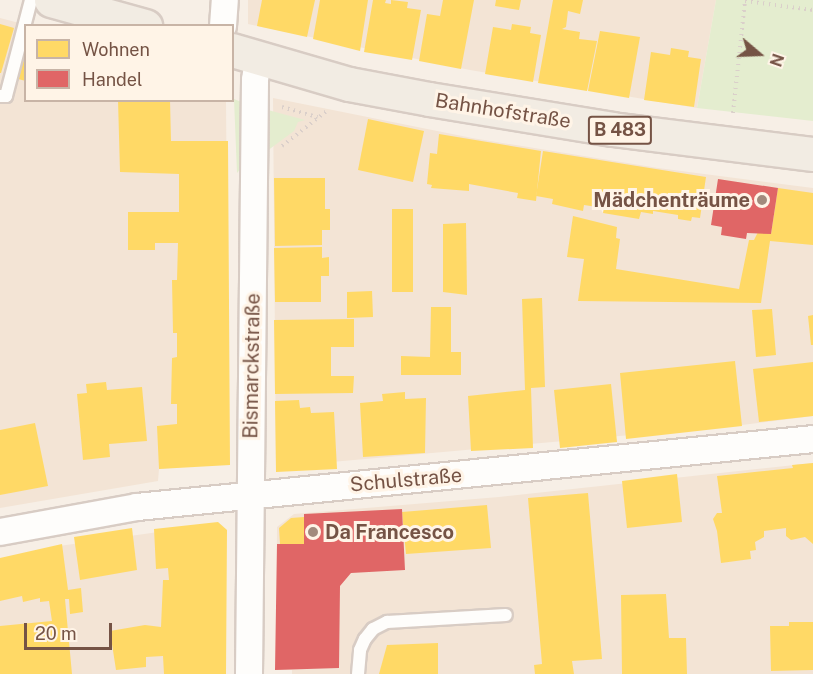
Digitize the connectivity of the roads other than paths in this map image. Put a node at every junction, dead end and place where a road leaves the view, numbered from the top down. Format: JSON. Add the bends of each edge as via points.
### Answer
{"nodes":[{"id":1,"x":30,"y":0,"type":"edge"},
{"id":2,"x":51,"y":0,"type":"edge"},
{"id":3,"x":225,"y":0,"type":"edge"},
{"id":4,"x":138,"y":24,"type":"edge"},
{"id":5,"x":223,"y":24,"type":"edge"},
{"id":6,"x":245,"y":54,"type":"edge"},
{"id":7,"x":0,"y":96,"type":"edge"},
{"id":8,"x":813,"y":154,"type":"edge"},
{"id":9,"x":813,"y":439,"type":"edge"},
{"id":10,"x":250,"y":495,"type":"junction"},
{"id":11,"x":0,"y":532,"type":"edge"},
{"id":12,"x":506,"y":615,"type":"dead end"},
{"id":13,"x":249,"y":674,"type":"edge"},
{"id":14,"x":358,"y":674,"type":"edge"}],
"edges":[{"from":1,"to":7,"type":"lane","via":[[6,96]]},
{"from":2,"to":4,"type":"main road"},
{"from":3,"to":5,"type":"street"},
{"from":6,"to":8,"type":"main road","name":"Bahnhofstraße","number":"B 483","via":[[349,84],[600,127]]},
{"from":6,"to":10,"type":"street","name":"Bismarckstraße","via":[[255,80]]},
{"from":9,"to":10,"type":"street","name":"Schulstraße"},
{"from":10,"to":11,"type":"street","name":"Schulstraße","via":[[137,507]]},
{"from":10,"to":13,"type":"street","name":"Bismarckstraße"},
{"from":12,"to":14,"type":"lane","via":[[387,622],[365,639]]}]}
